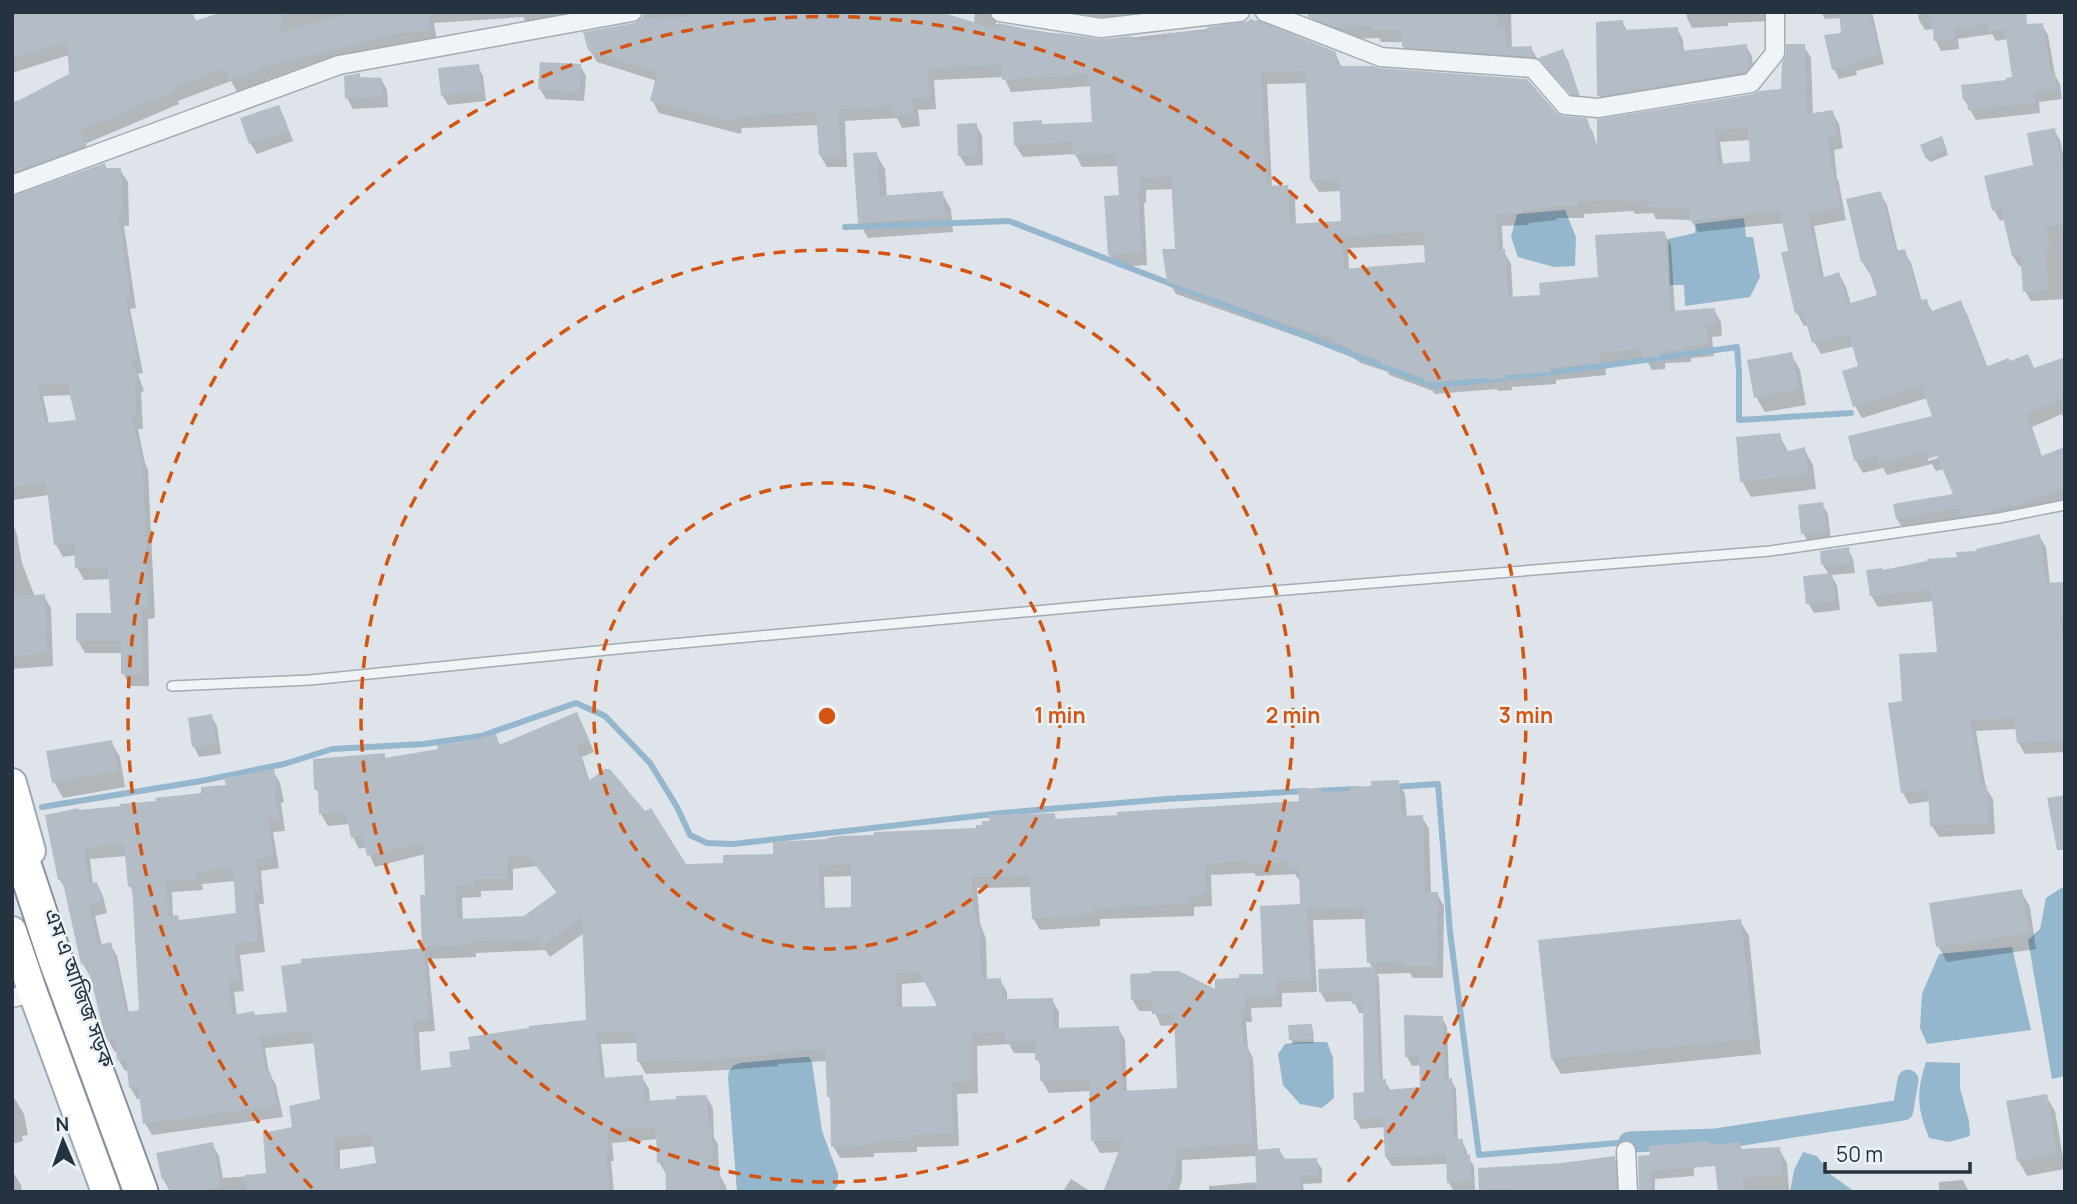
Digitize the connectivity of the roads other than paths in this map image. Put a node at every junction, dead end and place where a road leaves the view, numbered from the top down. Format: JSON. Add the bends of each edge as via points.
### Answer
{"nodes":[{"id":1,"x":632,"y":12,"type":"edge"},
{"id":2,"x":1000,"y":12,"type":"edge"},
{"id":3,"x":1240,"y":12,"type":"edge"},
{"id":4,"x":1265,"y":12,"type":"edge"},
{"id":5,"x":1775,"y":12,"type":"edge"},
{"id":6,"x":12,"y":185,"type":"edge"},
{"id":7,"x":2065,"y":505,"type":"edge"},
{"id":8,"x":172,"y":686,"type":"dead end"},
{"id":9,"x":12,"y":783,"type":"edge"},
{"id":10,"x":12,"y":828,"type":"edge"},
{"id":11,"x":12,"y":895,"type":"edge"},
{"id":12,"x":12,"y":932,"type":"edge"},
{"id":13,"x":22,"y":995,"type":"edge"},
{"id":14,"x":1626,"y":1151,"type":"dead end"},
{"id":15,"x":106,"y":1192,"type":"edge"},
{"id":16,"x":119,"y":1192,"type":"edge"},
{"id":17,"x":141,"y":1192,"type":"edge"},
{"id":18,"x":152,"y":1192,"type":"edge"},
{"id":19,"x":1629,"y":1192,"type":"edge"}],
"edges":[{"from":1,"to":6,"type":"street","via":[[339,65]]},
{"from":2,"to":3,"type":"street","via":[[1101,28]]},
{"from":4,"to":5,"type":"street","via":[[1381,57],[1533,68],[1565,105],[1598,108],[1751,83],[1775,53]]},
{"from":7,"to":8,"type":"lane","via":[[1770,551],[1112,604],[310,680]]},
{"from":9,"to":18,"type":"main road","name":"এম এ আজিজ সড়ক","via":[[65,955]]},
{"from":10,"to":17,"type":"highway"},
{"from":11,"to":16,"type":"highway"},
{"from":12,"to":13,"type":"main road","name":"এম এ আজিজ সড়ক"},
{"from":13,"to":15,"type":"main road","name":"এম এ আজিজ সড়ক"},
{"from":14,"to":19,"type":"street"}]}
